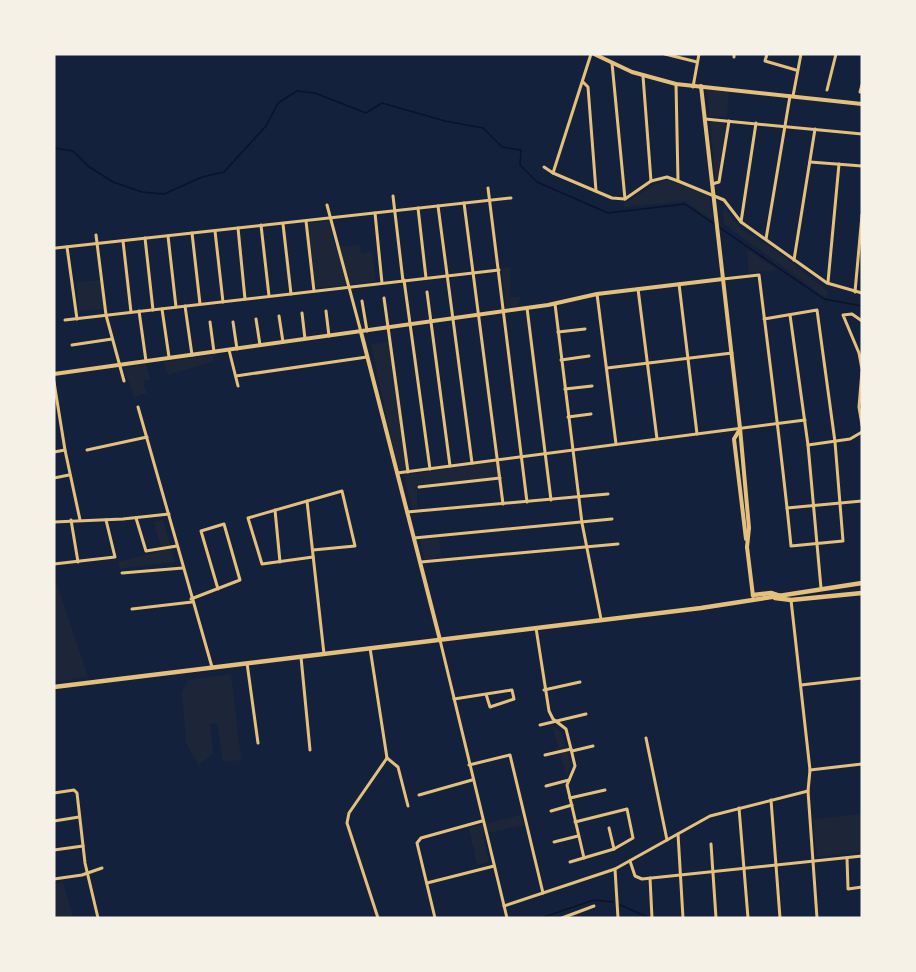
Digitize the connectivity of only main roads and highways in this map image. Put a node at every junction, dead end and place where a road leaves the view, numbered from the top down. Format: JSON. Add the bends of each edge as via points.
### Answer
{"nodes":[{"id":1,"x":862,"y":583,"type":"edge"},
{"id":2,"x":862,"y":593,"type":"edge"},
{"id":3,"x":778,"y":597,"type":"junction"},
{"id":4,"x":54,"y":687,"type":"edge"}],
"edges":[{"from":1,"to":3,"type":"main road"},
{"from":2,"to":3,"type":"main road","via":[[791,600]]},
{"from":3,"to":4,"type":"main road"}]}
